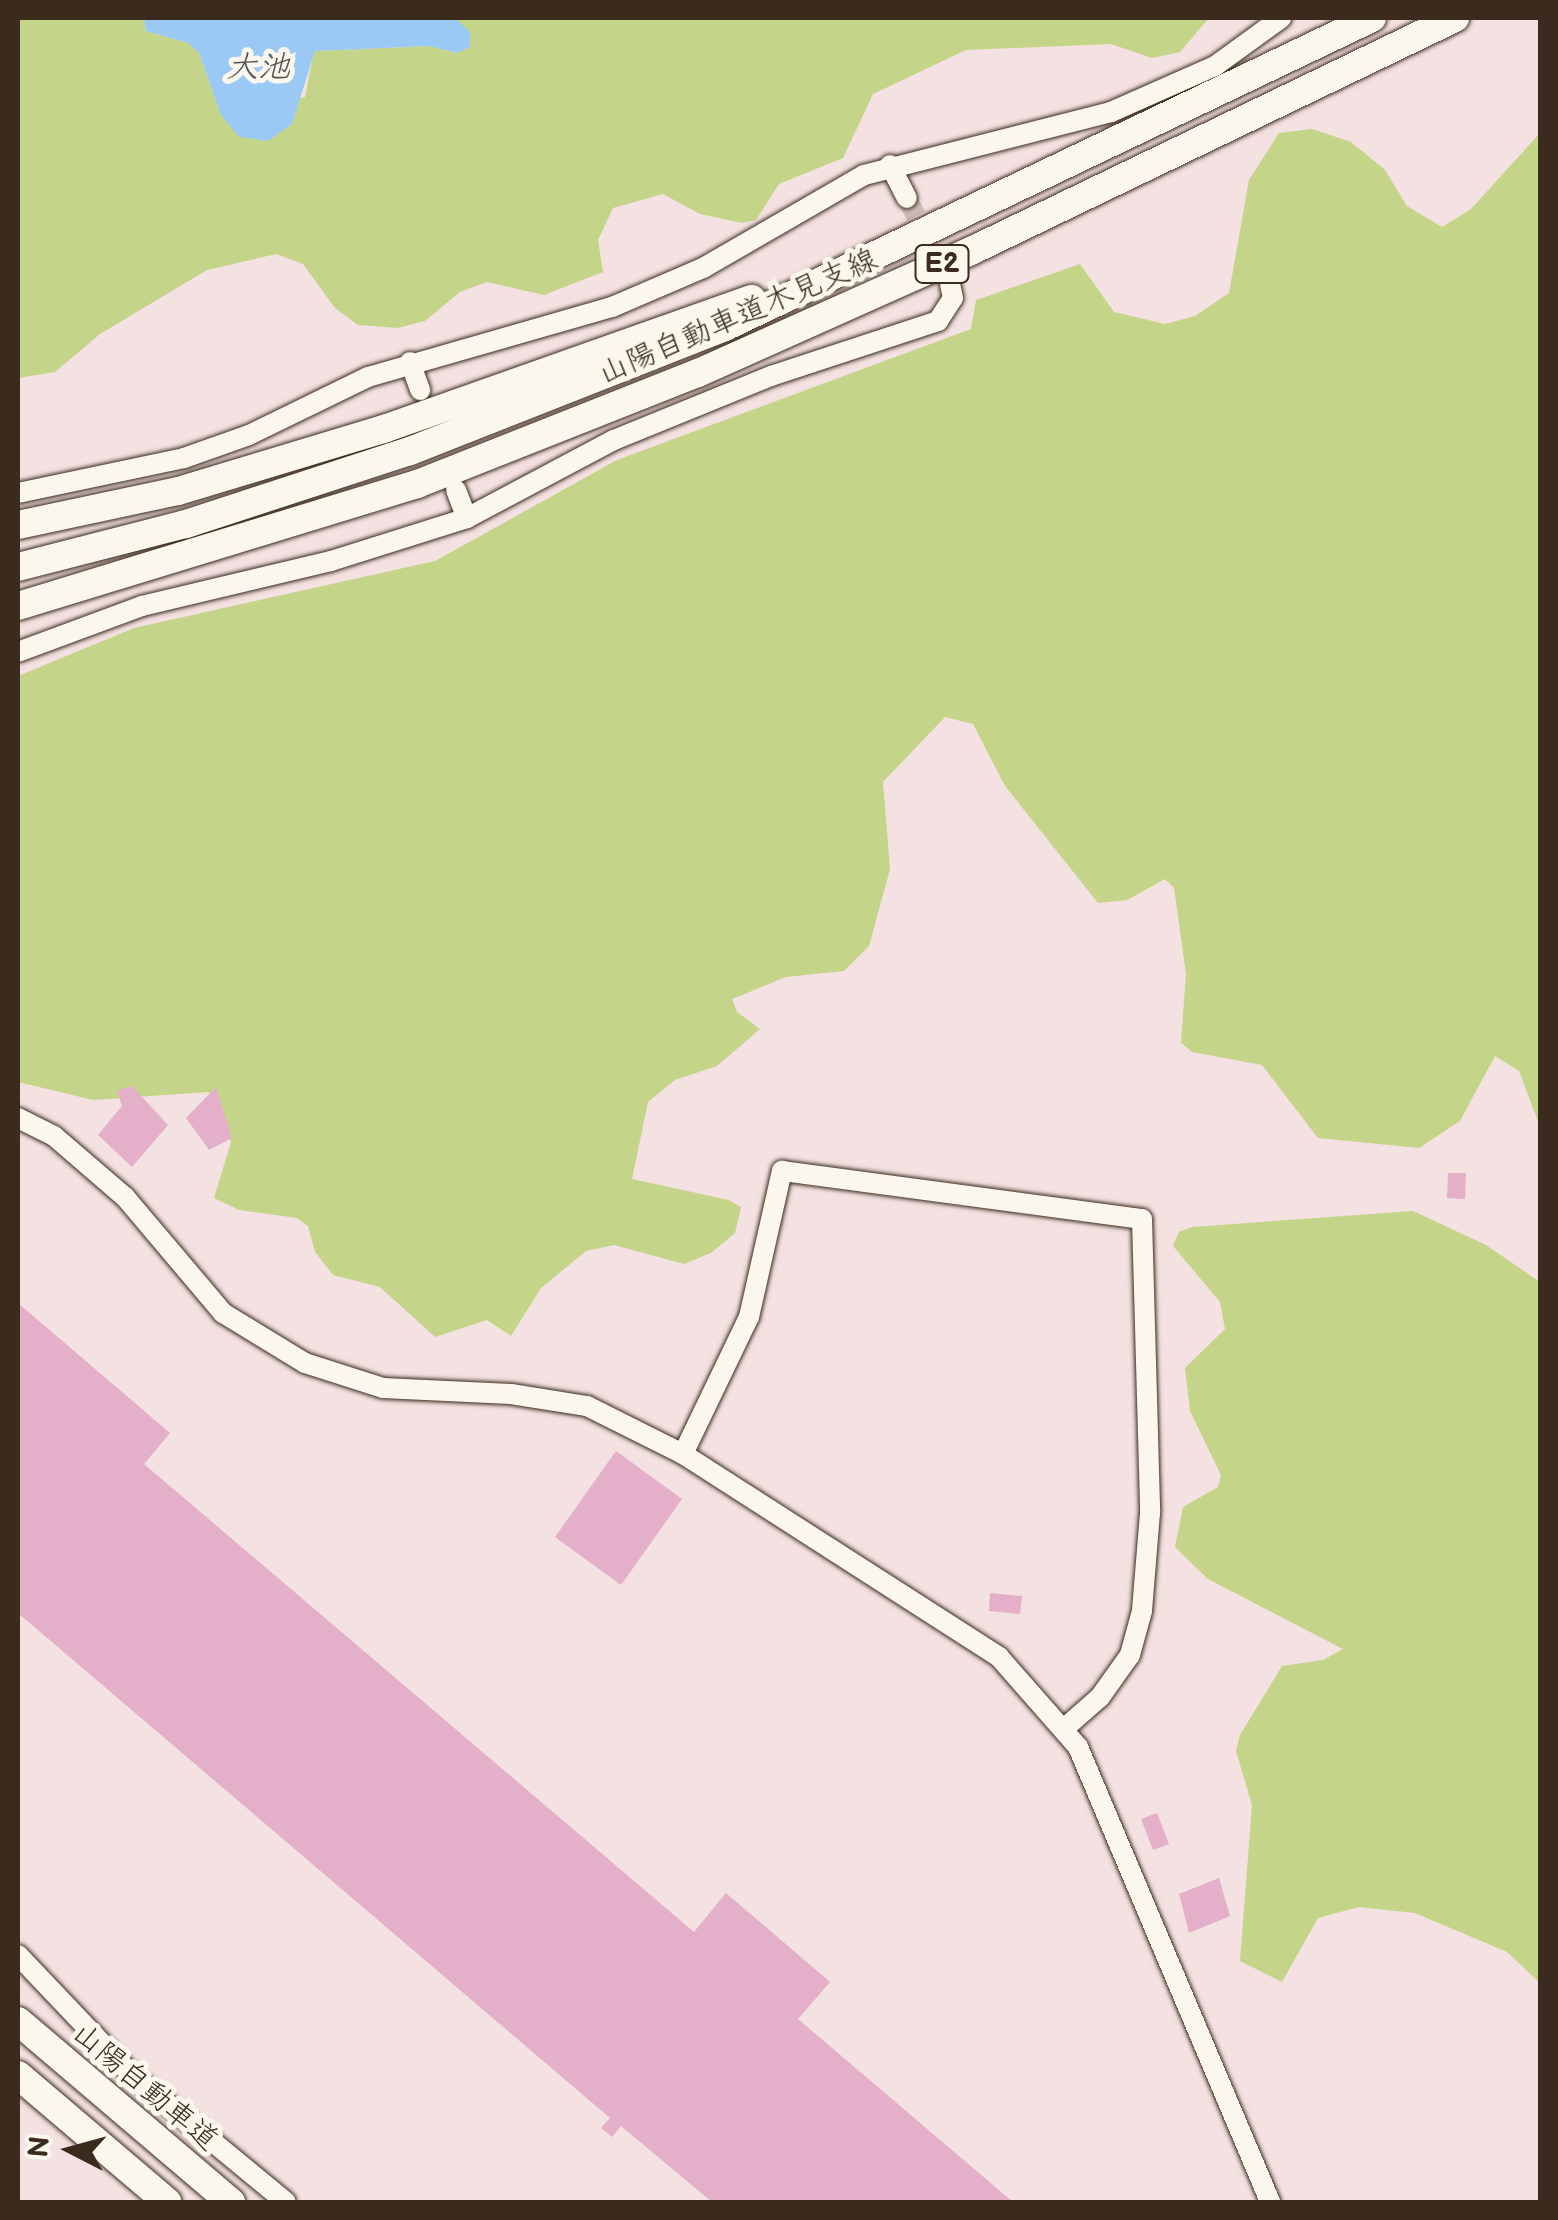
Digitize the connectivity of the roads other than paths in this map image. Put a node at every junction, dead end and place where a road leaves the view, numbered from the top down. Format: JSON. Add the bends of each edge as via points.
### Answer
{"nodes":[{"id":1,"x":1281,"y":18,"type":"edge"},
{"id":2,"x":1372,"y":18,"type":"edge"},
{"id":3,"x":1455,"y":18,"type":"edge"},
{"id":4,"x":890,"y":165,"type":"junction"},
{"id":5,"x":907,"y":198,"type":"tunnel mouth"},
{"id":6,"x":845,"y":272,"type":"junction"},
{"id":7,"x":950,"y":284,"type":"dead end"},
{"id":8,"x":410,"y":362,"type":"junction"},
{"id":9,"x":420,"y":390,"type":"dead end"},
{"id":10,"x":456,"y":490,"type":"dead end"},
{"id":11,"x":18,"y":492,"type":"edge"},
{"id":12,"x":467,"y":518,"type":"junction"},
{"id":13,"x":18,"y":525,"type":"edge"},
{"id":14,"x":191,"y":555,"type":"junction"},
{"id":15,"x":18,"y":568,"type":"edge"},
{"id":16,"x":18,"y":598,"type":"edge"},
{"id":17,"x":18,"y":606,"type":"edge"},
{"id":18,"x":18,"y":652,"type":"edge"},
{"id":19,"x":18,"y":1118,"type":"edge"},
{"id":20,"x":683,"y":1454,"type":"junction"},
{"id":21,"x":1066,"y":1728,"type":"junction"},
{"id":22,"x":18,"y":1955,"type":"edge"},
{"id":23,"x":18,"y":2021,"type":"edge"},
{"id":24,"x":18,"y":2075,"type":"edge"},
{"id":25,"x":18,"y":2093,"type":"edge"},
{"id":26,"x":166,"y":2202,"type":"edge"},
{"id":27,"x":231,"y":2202,"type":"edge"},
{"id":28,"x":286,"y":2202,"type":"edge"},
{"id":29,"x":1270,"y":2202,"type":"edge"}],
"edges":[{"from":1,"to":4,"type":"street","via":[[1215,66],[1110,112]]},
{"from":2,"to":6,"type":"highway","name":"山陽自動車道木見支線","number":"E2"},
{"from":3,"to":14,"type":"highway","name":"山陽自動車道木見支線","number":"E2","via":[[973,250],[698,372],[417,484]]},
{"from":4,"to":5,"type":"street"},
{"from":4,"to":8,"type":"street","via":[[703,268],[612,307]]},
{"from":6,"to":13,"type":"highway","number":"E2","via":[[719,308],[384,429],[178,491]]},
{"from":6,"to":15,"type":"highway","via":[[410,451],[186,524]]},
{"from":7,"to":12,"type":"street","via":[[953,298],[938,321],[771,376],[614,440]]},
{"from":8,"to":9,"type":"street"},
{"from":8,"to":11,"type":"street","via":[[184,458]]},
{"from":10,"to":12,"type":"street"},
{"from":12,"to":18,"type":"street","via":[[331,561],[142,606]]},
{"from":14,"to":16,"type":"highway"},
{"from":14,"to":17,"type":"highway"},
{"from":19,"to":20,"type":"street","via":[[54,1136],[126,1197],[224,1314],[305,1363],[382,1388],[511,1394],[586,1406]]},
{"from":20,"to":21,"type":"street","via":[[999,1657]]},
{"from":20,"to":21,"type":"street","via":[[749,1317],[782,1172],[1142,1219],[1150,1513],[1142,1611],[1130,1655],[1100,1697]]},
{"from":21,"to":29,"type":"street"},
{"from":22,"to":28,"type":"street","via":[[134,2076]]},
{"from":23,"to":27,"type":"highway","name":"山陽自動車道"},
{"from":24,"to":26,"type":"highway"},
{"from":25,"to":26,"type":"highway"}]}
